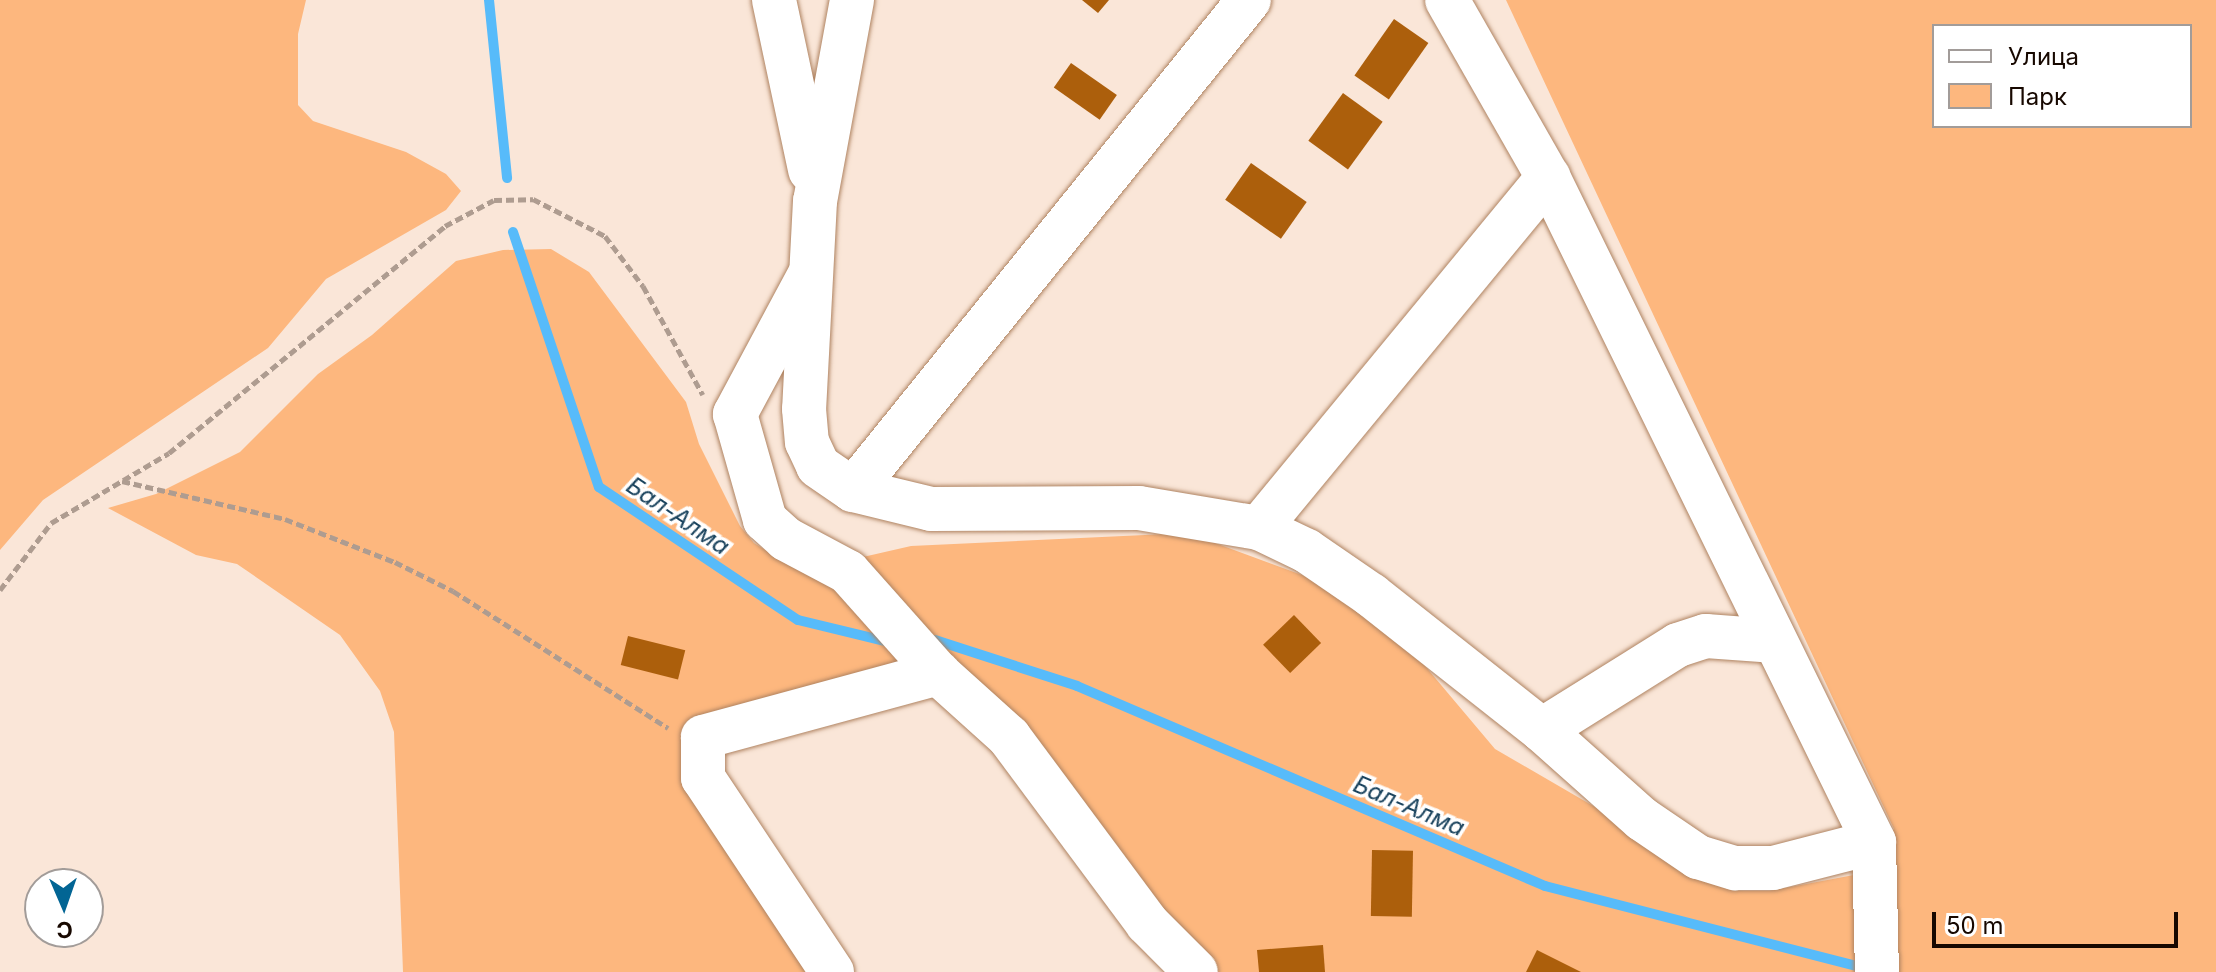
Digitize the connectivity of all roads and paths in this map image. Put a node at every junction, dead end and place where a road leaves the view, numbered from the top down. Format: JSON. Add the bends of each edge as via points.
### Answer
{"nodes":[{"id":1,"x":774,"y":0,"type":"edge"},
{"id":2,"x":852,"y":0,"type":"edge"},
{"id":3,"x":1249,"y":0,"type":"edge"},
{"id":4,"x":1447,"y":0,"type":"edge"},
{"id":5,"x":1548,"y":177,"type":"junction"},
{"id":6,"x":815,"y":201,"type":"junction"},
{"id":7,"x":814,"y":267,"type":"junction"},
{"id":8,"x":735,"y":414,"type":"junction"},
{"id":9,"x":122,"y":481,"type":"junction"},
{"id":10,"x":853,"y":490,"type":"junction"},
{"id":11,"x":1259,"y":528,"type":"junction"},
{"id":12,"x":0,"y":590,"type":"edge"},
{"id":13,"x":1774,"y":641,"type":"junction"},
{"id":14,"x":938,"y":673,"type":"junction"},
{"id":15,"x":1542,"y":730,"type":"junction"},
{"id":16,"x":703,"y":737,"type":"junction"},
{"id":17,"x":1874,"y":842,"type":"junction"},
{"id":18,"x":832,"y":972,"type":"edge"},
{"id":19,"x":1196,"y":972,"type":"edge"},
{"id":20,"x":1877,"y":972,"type":"edge"}],
"edges":[{"from":1,"to":6,"type":"street"},
{"from":2,"to":6,"type":"street"},
{"from":3,"to":10,"type":"street"},
{"from":4,"to":5,"type":"street"},
{"from":5,"to":11,"type":"street"},
{"from":5,"to":13,"type":"street"},
{"from":6,"to":7,"type":"street"},
{"from":7,"to":8,"type":"street"},
{"from":7,"to":10,"type":"street","via":[[804,409],[807,442],[818,466]]},
{"from":8,"to":9,"type":"path","via":[[701,394],[643,286],[605,236],[533,199],[494,200],[445,226],[192,435]]},
{"from":8,"to":14,"type":"street","via":[[765,520],[786,539],[848,572]]},
{"from":9,"to":12,"type":"path","via":[[51,523]]},
{"from":9,"to":16,"type":"path","via":[[285,519],[357,546],[453,591],[680,735]]},
{"from":10,"to":11,"type":"street","via":[[931,509],[1139,508]]},
{"from":11,"to":15,"type":"street","via":[[1307,551],[1371,595]]},
{"from":13,"to":15,"type":"street","via":[[1706,636],[1678,645]]},
{"from":13,"to":17,"type":"street"},
{"from":14,"to":16,"type":"street"},
{"from":14,"to":19,"type":"street","via":[[1009,737],[1147,923]]},
{"from":15,"to":17,"type":"street","via":[[1642,819],[1698,857],[1735,868],[1773,868]]},
{"from":16,"to":18,"type":"street","via":[[703,778]]},
{"from":17,"to":20,"type":"street"}]}
